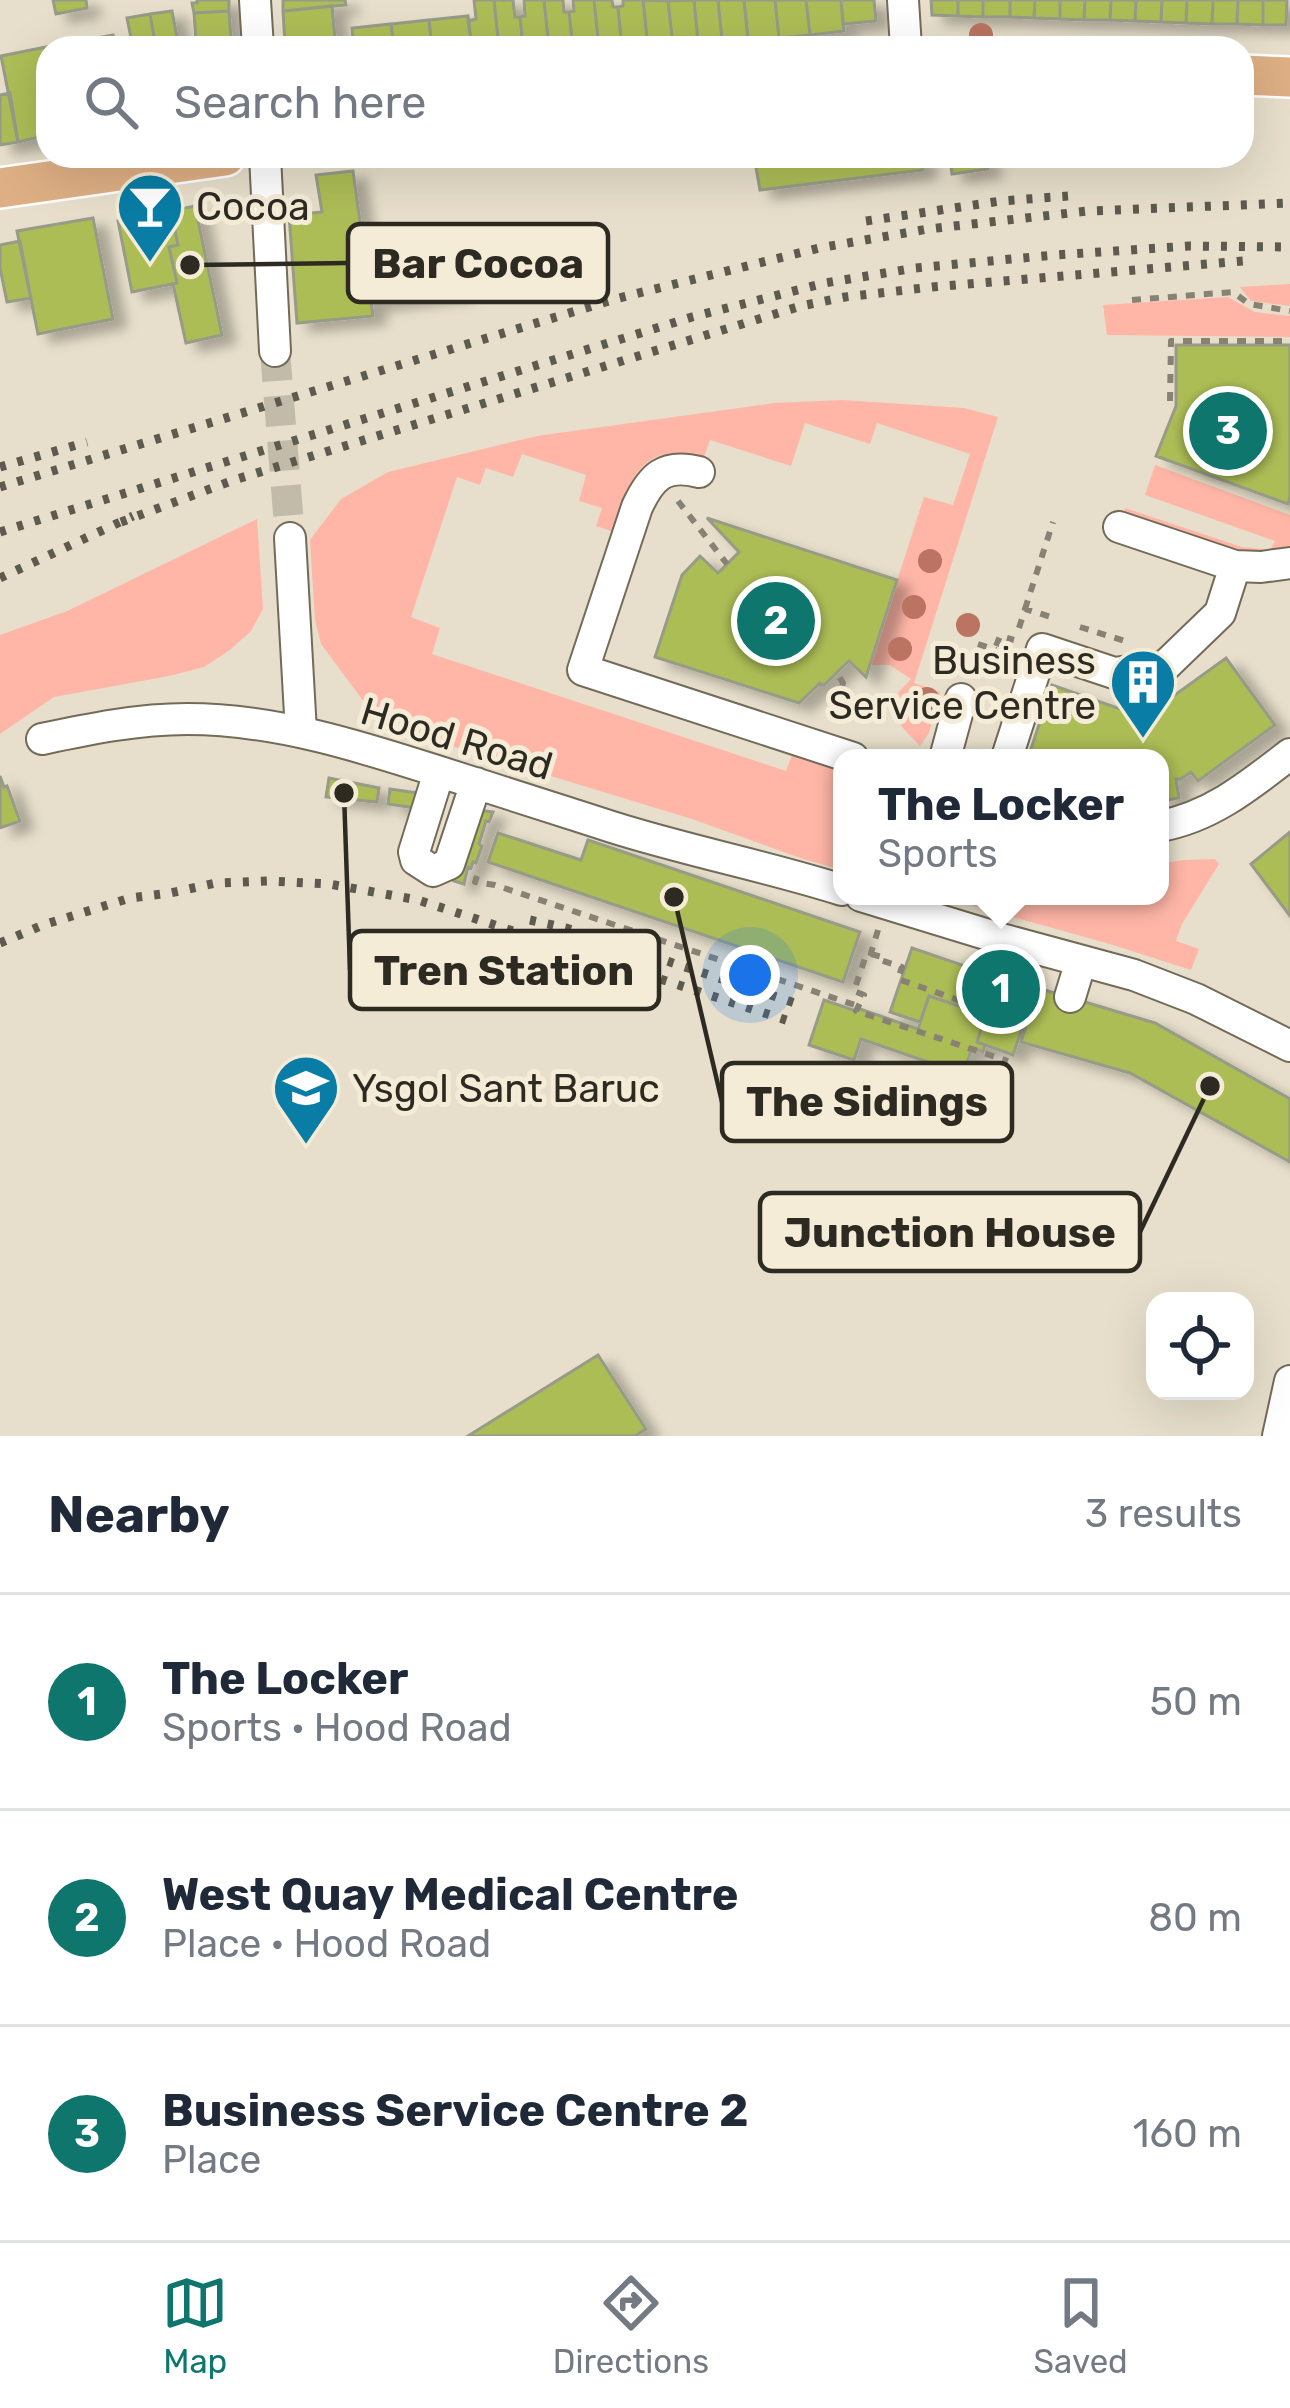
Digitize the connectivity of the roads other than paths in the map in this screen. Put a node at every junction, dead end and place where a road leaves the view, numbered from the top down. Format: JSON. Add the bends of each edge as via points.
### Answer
{"nodes":[{"id":1,"x":255,"y":0,"type":"edge"},
{"id":2,"x":903,"y":0,"type":"edge"},
{"id":3,"x":257,"y":36,"type":"edge"},
{"id":4,"x":905,"y":36,"type":"edge"},
{"id":5,"x":1254,"y":75,"type":"edge"},
{"id":6,"x":1290,"y":76,"type":"edge"},
{"id":7,"x":141,"y":168,"type":"edge"},
{"id":8,"x":266,"y":168,"type":"edge"},
{"id":9,"x":0,"y":188,"type":"edge"},
{"id":10,"x":275,"y":351,"type":"tunnel mouth"},
{"id":11,"x":699,"y":472,"type":"dead end"},
{"id":12,"x":1119,"y":527,"type":"dead end"},
{"id":13,"x":290,"y":538,"type":"tunnel mouth"},
{"id":14,"x":1290,"y":563,"type":"edge"},
{"id":15,"x":1235,"y":566,"type":"junction"},
{"id":16,"x":962,"y":699,"type":"dead end"},
{"id":17,"x":301,"y":732,"type":"junction"},
{"id":18,"x":42,"y":739,"type":"dead end"},
{"id":19,"x":948,"y":749,"type":"edge"},
{"id":20,"x":1010,"y":749,"type":"edge"},
{"id":21,"x":833,"y":751,"type":"edge"},
{"id":22,"x":1290,"y":754,"type":"edge"},
{"id":23,"x":439,"y":772,"type":"junction"},
{"id":24,"x":476,"y":783,"type":"junction"},
{"id":25,"x":1169,"y":824,"type":"edge"},
{"id":26,"x":833,"y":887,"type":"edge"},
{"id":27,"x":891,"y":905,"type":"edge"},
{"id":28,"x":1081,"y":961,"type":"junction"},
{"id":29,"x":1070,"y":997,"type":"dead end"},
{"id":30,"x":1290,"y":1046,"type":"edge"},
{"id":31,"x":1290,"y":1382,"type":"edge"},
{"id":32,"x":1278,"y":1436,"type":"edge"}],
"edges":[{"from":1,"to":3,"type":"street"},
{"from":2,"to":4,"type":"street"},
{"from":5,"to":6,"type":"main road"},
{"from":7,"to":9,"type":"main road"},
{"from":8,"to":10,"type":"street"},
{"from":11,"to":21,"type":"street","via":[[664,471],[648,484],[583,670]]},
{"from":12,"to":15,"type":"street"},
{"from":13,"to":17,"type":"street"},
{"from":14,"to":15,"type":"street"},
{"from":15,"to":20,"type":"street","via":[[1220,613],[1165,666],[1114,673],[1042,649]]},
{"from":16,"to":19,"type":"street"},
{"from":17,"to":18,"type":"street","name":"Hood Road","via":[[184,719]]},
{"from":17,"to":23,"type":"street","name":"Hood Road"},
{"from":22,"to":25,"type":"street","via":[[1239,794]]},
{"from":23,"to":24,"type":"street","name":"Hood Road"},
{"from":23,"to":24,"type":"street","via":[[414,852],[433,871],[449,865]]},
{"from":24,"to":26,"type":"street","name":"Hood Road"},
{"from":27,"to":28,"type":"street"},
{"from":28,"to":29,"type":"street"},
{"from":28,"to":30,"type":"street","via":[[1185,994]]},
{"from":31,"to":32,"type":"street"}]}
